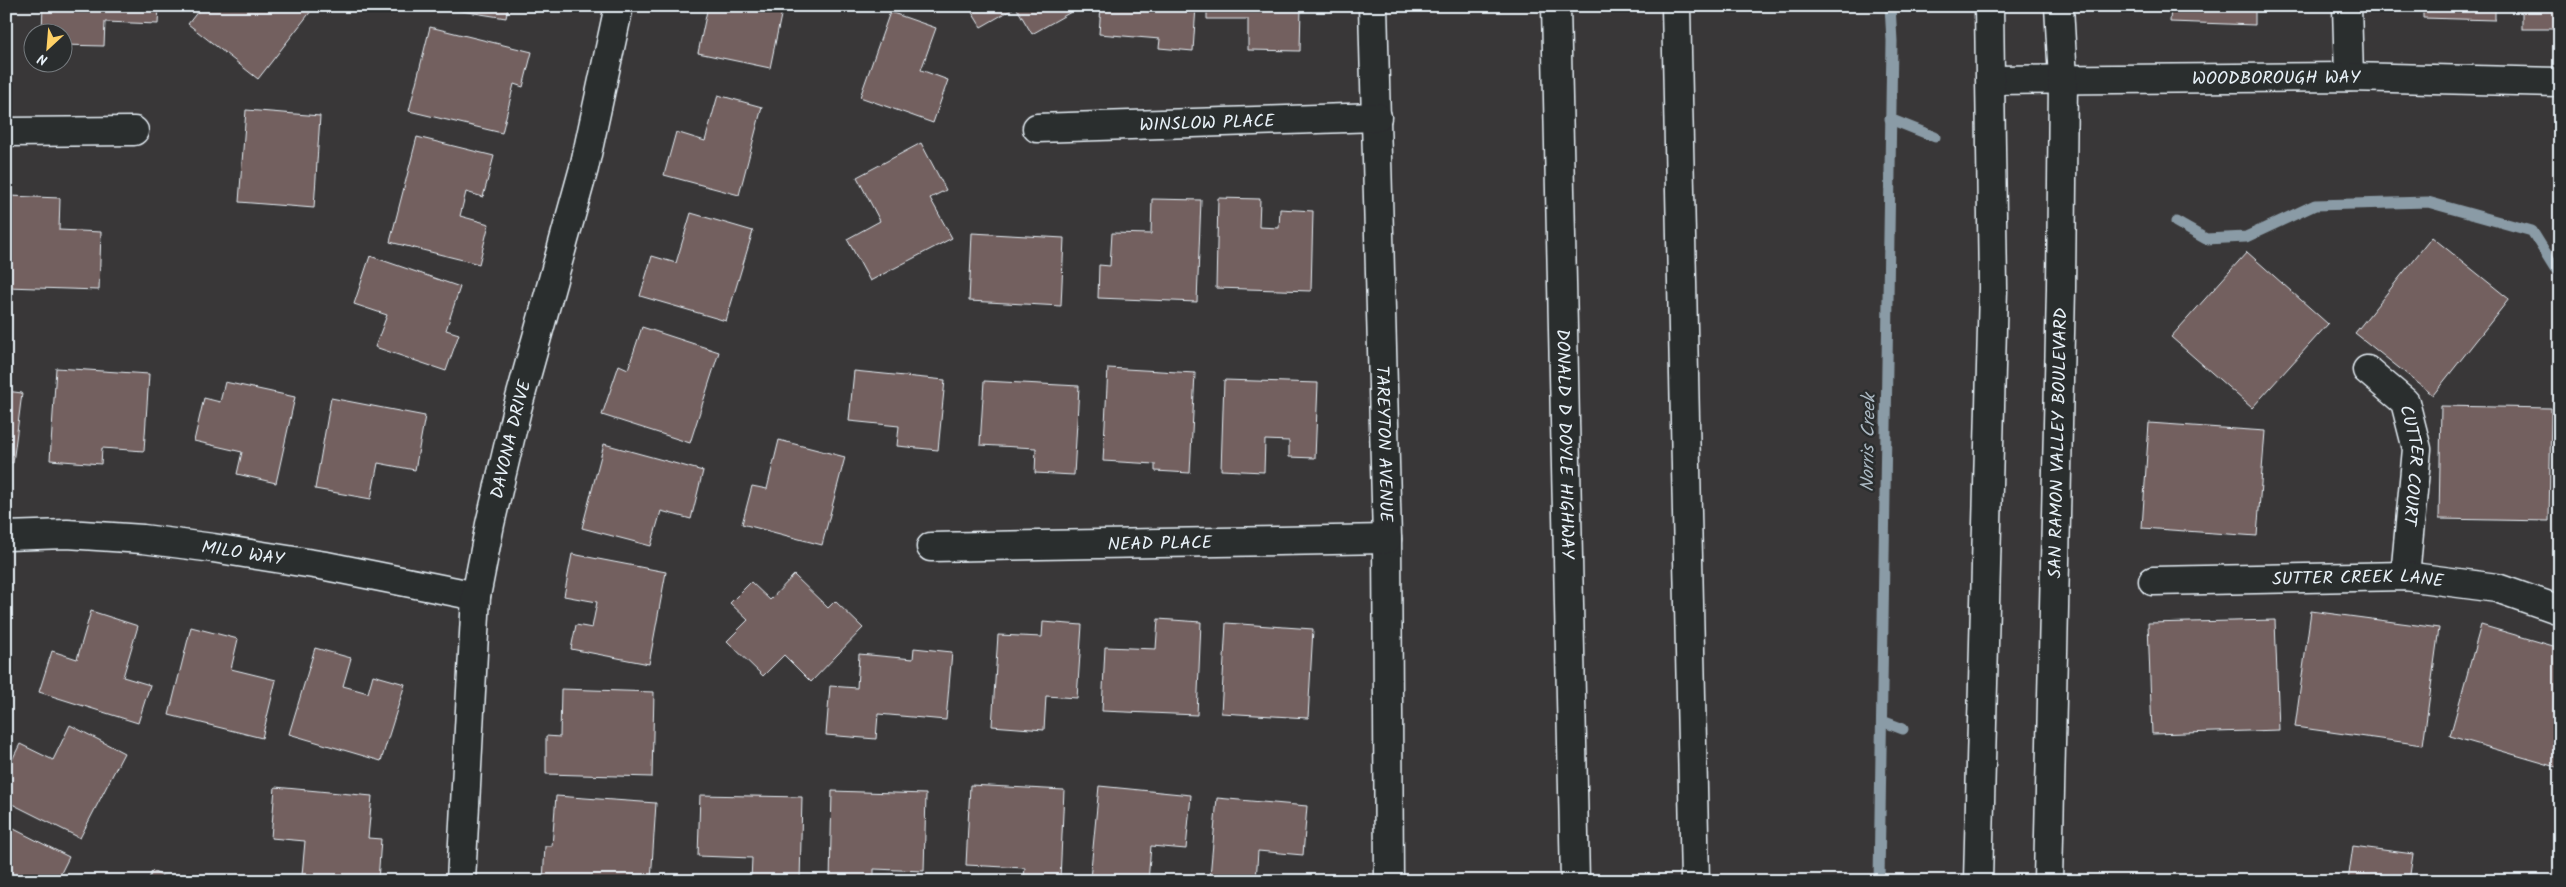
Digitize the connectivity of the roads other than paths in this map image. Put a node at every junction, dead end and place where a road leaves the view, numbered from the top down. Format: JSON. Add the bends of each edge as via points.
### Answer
{"nodes":[{"id":1,"x":619,"y":6,"type":"edge"},
{"id":2,"x":1373,"y":6,"type":"edge"},
{"id":3,"x":1556,"y":6,"type":"edge"},
{"id":4,"x":1676,"y":6,"type":"edge"},
{"id":5,"x":1989,"y":6,"type":"edge"},
{"id":6,"x":2059,"y":6,"type":"edge"},
{"id":7,"x":2347,"y":6,"type":"edge"},
{"id":8,"x":2349,"y":77,"type":"junction"},
{"id":9,"x":1991,"y":80,"type":"junction"},
{"id":10,"x":2063,"y":80,"type":"junction"},
{"id":11,"x":2560,"y":82,"type":"edge"},
{"id":12,"x":1377,"y":117,"type":"junction"},
{"id":13,"x":1037,"y":128,"type":"dead end"},
{"id":14,"x":134,"y":131,"type":"dead end"},
{"id":15,"x":6,"y":132,"type":"edge"},
{"id":16,"x":2368,"y":370,"type":"dead end"},
{"id":17,"x":6,"y":536,"type":"edge"},
{"id":18,"x":1387,"y":539,"type":"junction"},
{"id":19,"x":931,"y":547,"type":"dead end"},
{"id":20,"x":2405,"y":576,"type":"junction"},
{"id":21,"x":2152,"y":581,"type":"dead end"},
{"id":22,"x":476,"y":596,"type":"junction"},
{"id":23,"x":2560,"y":610,"type":"edge"},
{"id":24,"x":461,"y":881,"type":"edge"},
{"id":25,"x":1389,"y":881,"type":"edge"},
{"id":26,"x":1575,"y":881,"type":"edge"},
{"id":27,"x":1695,"y":881,"type":"edge"},
{"id":28,"x":1978,"y":881,"type":"edge"},
{"id":29,"x":2048,"y":881,"type":"edge"}],
"edges":[{"from":1,"to":22,"type":"main road","name":"DAVONA DRIVE","via":[[584,168],[515,418]]},
{"from":2,"to":12,"type":"main road","name":"TAREYTON AVENUE"},
{"from":3,"to":26,"type":"main road","name":"DONALD D DOYLE HIGHWAY"},
{"from":4,"to":27,"type":"main road"},
{"from":5,"to":9,"type":"main road"},
{"from":6,"to":10,"type":"main road","name":"SAN RAMON VALLEY BOULEVARD"},
{"from":7,"to":8,"type":"main road"},
{"from":8,"to":10,"type":"main road","name":"WOODBOROUGH WAY"},
{"from":8,"to":11,"type":"main road","name":"WOODBOROUGH WAY"},
{"from":9,"to":10,"type":"main road","name":"WOODBOROUGH WAY"},
{"from":9,"to":28,"type":"main road","via":[[1993,288]]},
{"from":10,"to":29,"type":"main road","name":"SAN RAMON VALLEY BOULEVARD","via":[[2062,288]]},
{"from":12,"to":13,"type":"main road","name":"WINSLOW PLACE"},
{"from":12,"to":18,"type":"main road","name":"TAREYTON AVENUE"},
{"from":14,"to":15,"type":"main road"},
{"from":16,"to":20,"type":"main road","name":"CUTTER COURT","via":[[2405,402],[2417,449]]},
{"from":17,"to":22,"type":"main road","name":"MILO WAY","via":[[67,534],[143,539],[326,566]]},
{"from":18,"to":19,"type":"main road","name":"NEAD PLACE"},
{"from":18,"to":25,"type":"main road","name":"TAREYTON AVENUE"},
{"from":20,"to":21,"type":"main road","name":"SUTTER CREEK LANE"},
{"from":20,"to":23,"type":"main road","name":"SUTTER CREEK LANE","via":[[2497,588]]},
{"from":22,"to":24,"type":"main road","name":"DAVONA DRIVE"}]}
